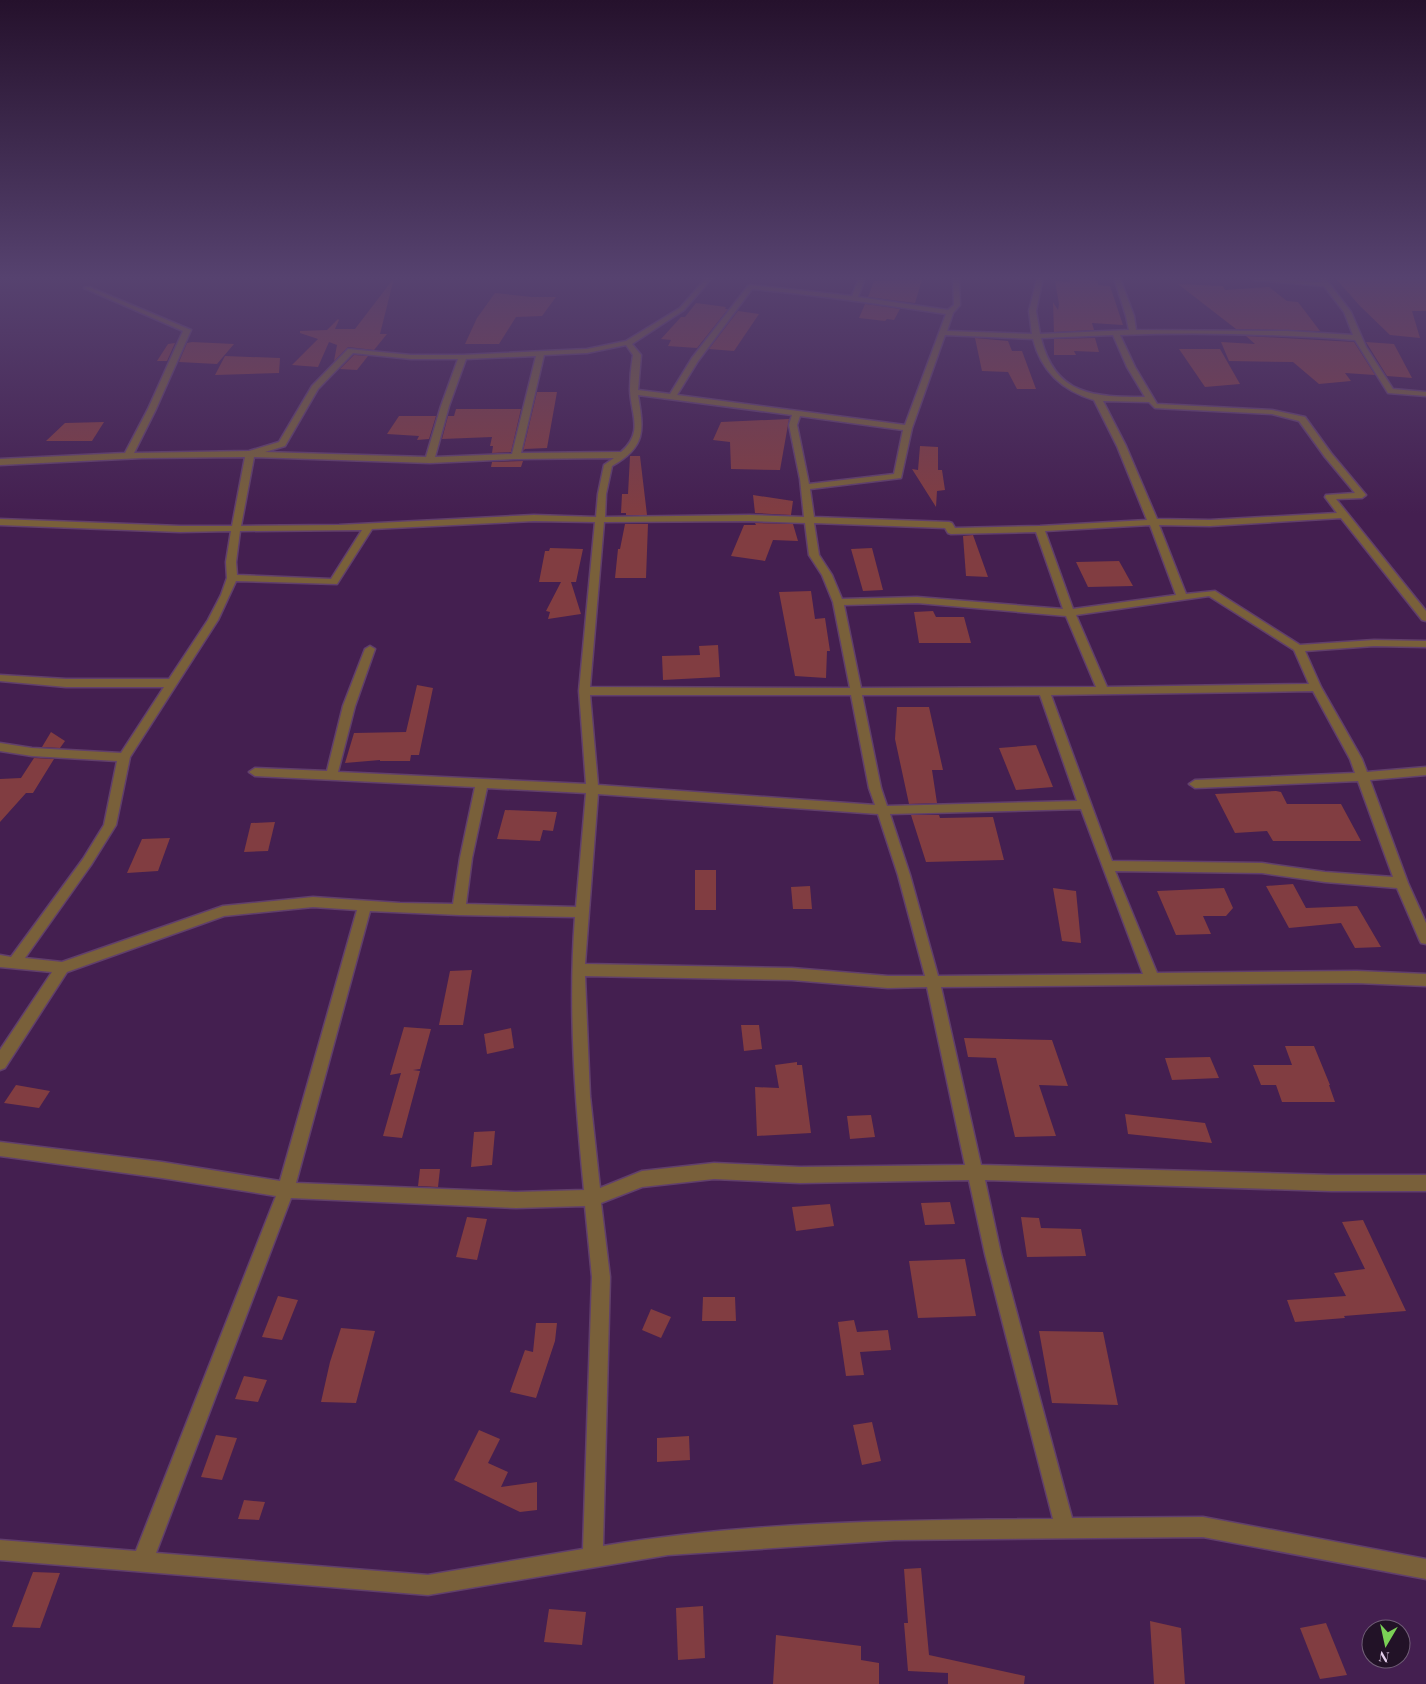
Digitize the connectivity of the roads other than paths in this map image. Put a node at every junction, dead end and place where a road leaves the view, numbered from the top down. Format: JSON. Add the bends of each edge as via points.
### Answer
{"nodes":[{"id":1,"x":463,"y":356,"type":"edge"},
{"id":2,"x":175,"y":357,"type":"edge"},
{"id":3,"x":346,"y":357,"type":"edge"},
{"id":4,"x":407,"y":357,"type":"edge"},
{"id":5,"x":432,"y":357,"type":"edge"},
{"id":6,"x":539,"y":357,"type":"edge"},
{"id":7,"x":637,"y":357,"type":"edge"},
{"id":8,"x":698,"y":357,"type":"edge"},
{"id":9,"x":935,"y":357,"type":"edge"},
{"id":10,"x":1043,"y":357,"type":"edge"},
{"id":11,"x":1126,"y":357,"type":"edge"},
{"id":12,"x":1370,"y":357,"type":"edge"},
{"id":13,"x":634,"y":392,"type":"junction"},
{"id":14,"x":1426,"y":394,"type":"edge"},
{"id":15,"x":673,"y":396,"type":"junction"},
{"id":16,"x":1097,"y":398,"type":"junction"},
{"id":17,"x":1151,"y":400,"type":"junction"},
{"id":18,"x":796,"y":413,"type":"junction"},
{"id":19,"x":908,"y":428,"type":"junction"},
{"id":20,"x":250,"y":454,"type":"junction"},
{"id":21,"x":625,"y":455,"type":"junction"},
{"id":22,"x":128,"y":456,"type":"junction"},
{"id":23,"x":516,"y":456,"type":"junction"},
{"id":24,"x":430,"y":460,"type":"junction"},
{"id":25,"x":0,"y":462,"type":"edge"},
{"id":26,"x":805,"y":487,"type":"junction"},
{"id":27,"x":1344,"y":515,"type":"junction"},
{"id":28,"x":600,"y":520,"type":"junction"},
{"id":29,"x":810,"y":521,"type":"junction"},
{"id":30,"x":0,"y":522,"type":"edge"},
{"id":31,"x":1152,"y":522,"type":"junction"},
{"id":32,"x":369,"y":526,"type":"junction"},
{"id":33,"x":236,"y":528,"type":"junction"},
{"id":34,"x":1040,"y":529,"type":"junction"},
{"id":35,"x":232,"y":578,"type":"junction"},
{"id":36,"x":1182,"y":597,"type":"junction"},
{"id":37,"x":838,"y":602,"type":"junction"},
{"id":38,"x":1070,"y":613,"type":"junction"},
{"id":39,"x":1426,"y":618,"type":"edge"},
{"id":40,"x":1426,"y":644,"type":"edge"},
{"id":41,"x":1298,"y":648,"type":"junction"},
{"id":42,"x":370,"y":649,"type":"dead end"},
{"id":43,"x":0,"y":678,"type":"edge"},
{"id":44,"x":173,"y":683,"type":"junction"},
{"id":45,"x":1316,"y":688,"type":"junction"},
{"id":46,"x":584,"y":691,"type":"junction"},
{"id":47,"x":1044,"y":691,"type":"junction"},
{"id":48,"x":1103,"y":691,"type":"junction"},
{"id":49,"x":856,"y":692,"type":"junction"},
{"id":50,"x":0,"y":747,"type":"edge"},
{"id":51,"x":124,"y":757,"type":"junction"},
{"id":52,"x":1426,"y":771,"type":"edge"},
{"id":53,"x":255,"y":772,"type":"dead end"},
{"id":54,"x":331,"y":777,"type":"junction"},
{"id":55,"x":1361,"y":777,"type":"junction"},
{"id":56,"x":482,"y":784,"type":"junction"},
{"id":57,"x":1194,"y":784,"type":"dead end"},
{"id":58,"x":592,"y":789,"type":"junction"},
{"id":59,"x":1085,"y":805,"type":"junction"},
{"id":60,"x":883,"y":810,"type":"junction"},
{"id":61,"x":1107,"y":866,"type":"junction"},
{"id":62,"x":1402,"y":883,"type":"junction"},
{"id":63,"x":365,"y":906,"type":"junction"},
{"id":64,"x":459,"y":910,"type":"junction"},
{"id":65,"x":582,"y":912,"type":"junction"},
{"id":66,"x":1426,"y":939,"type":"edge"},
{"id":67,"x":0,"y":961,"type":"edge"},
{"id":68,"x":15,"y":962,"type":"junction"},
{"id":69,"x":62,"y":968,"type":"junction"},
{"id":70,"x":578,"y":970,"type":"junction"},
{"id":71,"x":1152,"y":979,"type":"junction"},
{"id":72,"x":1426,"y":980,"type":"edge"},
{"id":73,"x":933,"y":982,"type":"junction"},
{"id":74,"x":0,"y":1062,"type":"edge"},
{"id":75,"x":0,"y":1149,"type":"edge"},
{"id":76,"x":975,"y":1172,"type":"junction"},
{"id":77,"x":1426,"y":1183,"type":"edge"},
{"id":78,"x":286,"y":1190,"type":"junction"},
{"id":79,"x":593,"y":1198,"type":"junction"},
{"id":80,"x":1065,"y":1529,"type":"junction"},
{"id":81,"x":0,"y":1550,"type":"edge"},
{"id":82,"x":593,"y":1557,"type":"junction"},
{"id":83,"x":142,"y":1562,"type":"junction"},
{"id":84,"x":1426,"y":1569,"type":"edge"}],
"edges":[{"from":1,"to":24,"type":"street"},
{"from":2,"to":22,"type":"street"},
{"from":3,"to":20,"type":"street","via":[[316,388],[282,444]]},
{"from":4,"to":5,"type":"street"},
{"from":6,"to":23,"type":"street"},
{"from":7,"to":13,"type":"street"},
{"from":8,"to":15,"type":"street"},
{"from":9,"to":19,"type":"street"},
{"from":10,"to":16,"type":"street","via":[[1046,366],[1069,390]]},
{"from":11,"to":17,"type":"street"},
{"from":12,"to":14,"type":"street","via":[[1391,392]]},
{"from":13,"to":15,"type":"street"},
{"from":13,"to":21,"type":"street","via":[[639,419],[636,440]]},
{"from":15,"to":18,"type":"street"},
{"from":16,"to":17,"type":"street"},
{"from":16,"to":31,"type":"street","via":[[1140,488]]},
{"from":17,"to":27,"type":"street","via":[[1155,406],[1272,412],[1302,419],[1362,495],[1329,497]]},
{"from":18,"to":19,"type":"street"},
{"from":18,"to":26,"type":"street","via":[[793,425]]},
{"from":19,"to":26,"type":"street","via":[[898,476]]},
{"from":20,"to":22,"type":"street"},
{"from":20,"to":24,"type":"street"},
{"from":20,"to":33,"type":"street"},
{"from":21,"to":23,"type":"street"},
{"from":21,"to":28,"type":"street","via":[[608,465]]},
{"from":22,"to":25,"type":"street"},
{"from":23,"to":24,"type":"street"},
{"from":26,"to":29,"type":"street"},
{"from":27,"to":31,"type":"street","via":[[1210,523]]},
{"from":27,"to":39,"type":"street"},
{"from":28,"to":29,"type":"street","via":[[750,518]]},
{"from":28,"to":32,"type":"street","via":[[534,518]]},
{"from":28,"to":46,"type":"street"},
{"from":29,"to":34,"type":"street","via":[[949,525],[951,531]]},
{"from":29,"to":37,"type":"street","via":[[814,555]]},
{"from":30,"to":33,"type":"street","via":[[170,529]]},
{"from":31,"to":34,"type":"street"},
{"from":31,"to":36,"type":"street"},
{"from":32,"to":33,"type":"street"},
{"from":32,"to":35,"type":"street","via":[[334,582]]},
{"from":33,"to":35,"type":"street"},
{"from":34,"to":38,"type":"street"},
{"from":35,"to":44,"type":"street","via":[[213,620]]},
{"from":36,"to":38,"type":"street"},
{"from":36,"to":41,"type":"street","via":[[1210,593]]},
{"from":37,"to":38,"type":"street","via":[[917,600]]},
{"from":37,"to":49,"type":"street"},
{"from":38,"to":48,"type":"street"},
{"from":40,"to":41,"type":"street","via":[[1374,643]]},
{"from":41,"to":45,"type":"street"},
{"from":42,"to":54,"type":"street","via":[[349,706]]},
{"from":43,"to":44,"type":"street","via":[[66,683]]},
{"from":44,"to":51,"type":"street"},
{"from":45,"to":48,"type":"street"},
{"from":45,"to":55,"type":"street","via":[[1356,759]]},
{"from":46,"to":49,"type":"street"},
{"from":46,"to":58,"type":"street"},
{"from":47,"to":48,"type":"street"},
{"from":47,"to":49,"type":"street"},
{"from":47,"to":59,"type":"street"},
{"from":49,"to":60,"type":"street","via":[[875,788]]},
{"from":50,"to":51,"type":"street"},
{"from":51,"to":68,"type":"street","via":[[110,825],[88,862]]},
{"from":52,"to":55,"type":"street"},
{"from":53,"to":54,"type":"street"},
{"from":54,"to":56,"type":"street"},
{"from":55,"to":57,"type":"street"},
{"from":55,"to":62,"type":"street"},
{"from":56,"to":58,"type":"street"},
{"from":56,"to":64,"type":"street"},
{"from":58,"to":60,"type":"street"},
{"from":58,"to":65,"type":"street"},
{"from":59,"to":60,"type":"street"},
{"from":59,"to":61,"type":"street"},
{"from":60,"to":73,"type":"street"},
{"from":61,"to":62,"type":"street","via":[[1262,868]]},
{"from":61,"to":71,"type":"street"},
{"from":62,"to":66,"type":"street"},
{"from":63,"to":64,"type":"street"},
{"from":63,"to":69,"type":"street","via":[[313,902],[223,911]]},
{"from":63,"to":78,"type":"street"},
{"from":64,"to":65,"type":"street"},
{"from":65,"to":70,"type":"street"},
{"from":67,"to":68,"type":"street"},
{"from":68,"to":69,"type":"street"},
{"from":69,"to":74,"type":"street"},
{"from":70,"to":73,"type":"street","via":[[792,974],[888,982]]},
{"from":70,"to":79,"type":"street","via":[[582,1096]]},
{"from":71,"to":72,"type":"street","via":[[1357,977]]},
{"from":71,"to":73,"type":"street"},
{"from":73,"to":76,"type":"street"},
{"from":75,"to":78,"type":"street"},
{"from":76,"to":77,"type":"street"},
{"from":76,"to":79,"type":"street","via":[[800,1175],[714,1171],[642,1179]]},
{"from":76,"to":80,"type":"street","via":[[993,1254]]},
{"from":78,"to":79,"type":"street","via":[[516,1200]]},
{"from":78,"to":83,"type":"street"},
{"from":79,"to":82,"type":"street","via":[[601,1277]]},
{"from":80,"to":82,"type":"street","via":[[894,1530],[668,1544]]},
{"from":80,"to":84,"type":"street","via":[[1203,1528]]},
{"from":81,"to":83,"type":"street"},
{"from":82,"to":83,"type":"street","via":[[428,1585]]}]}
